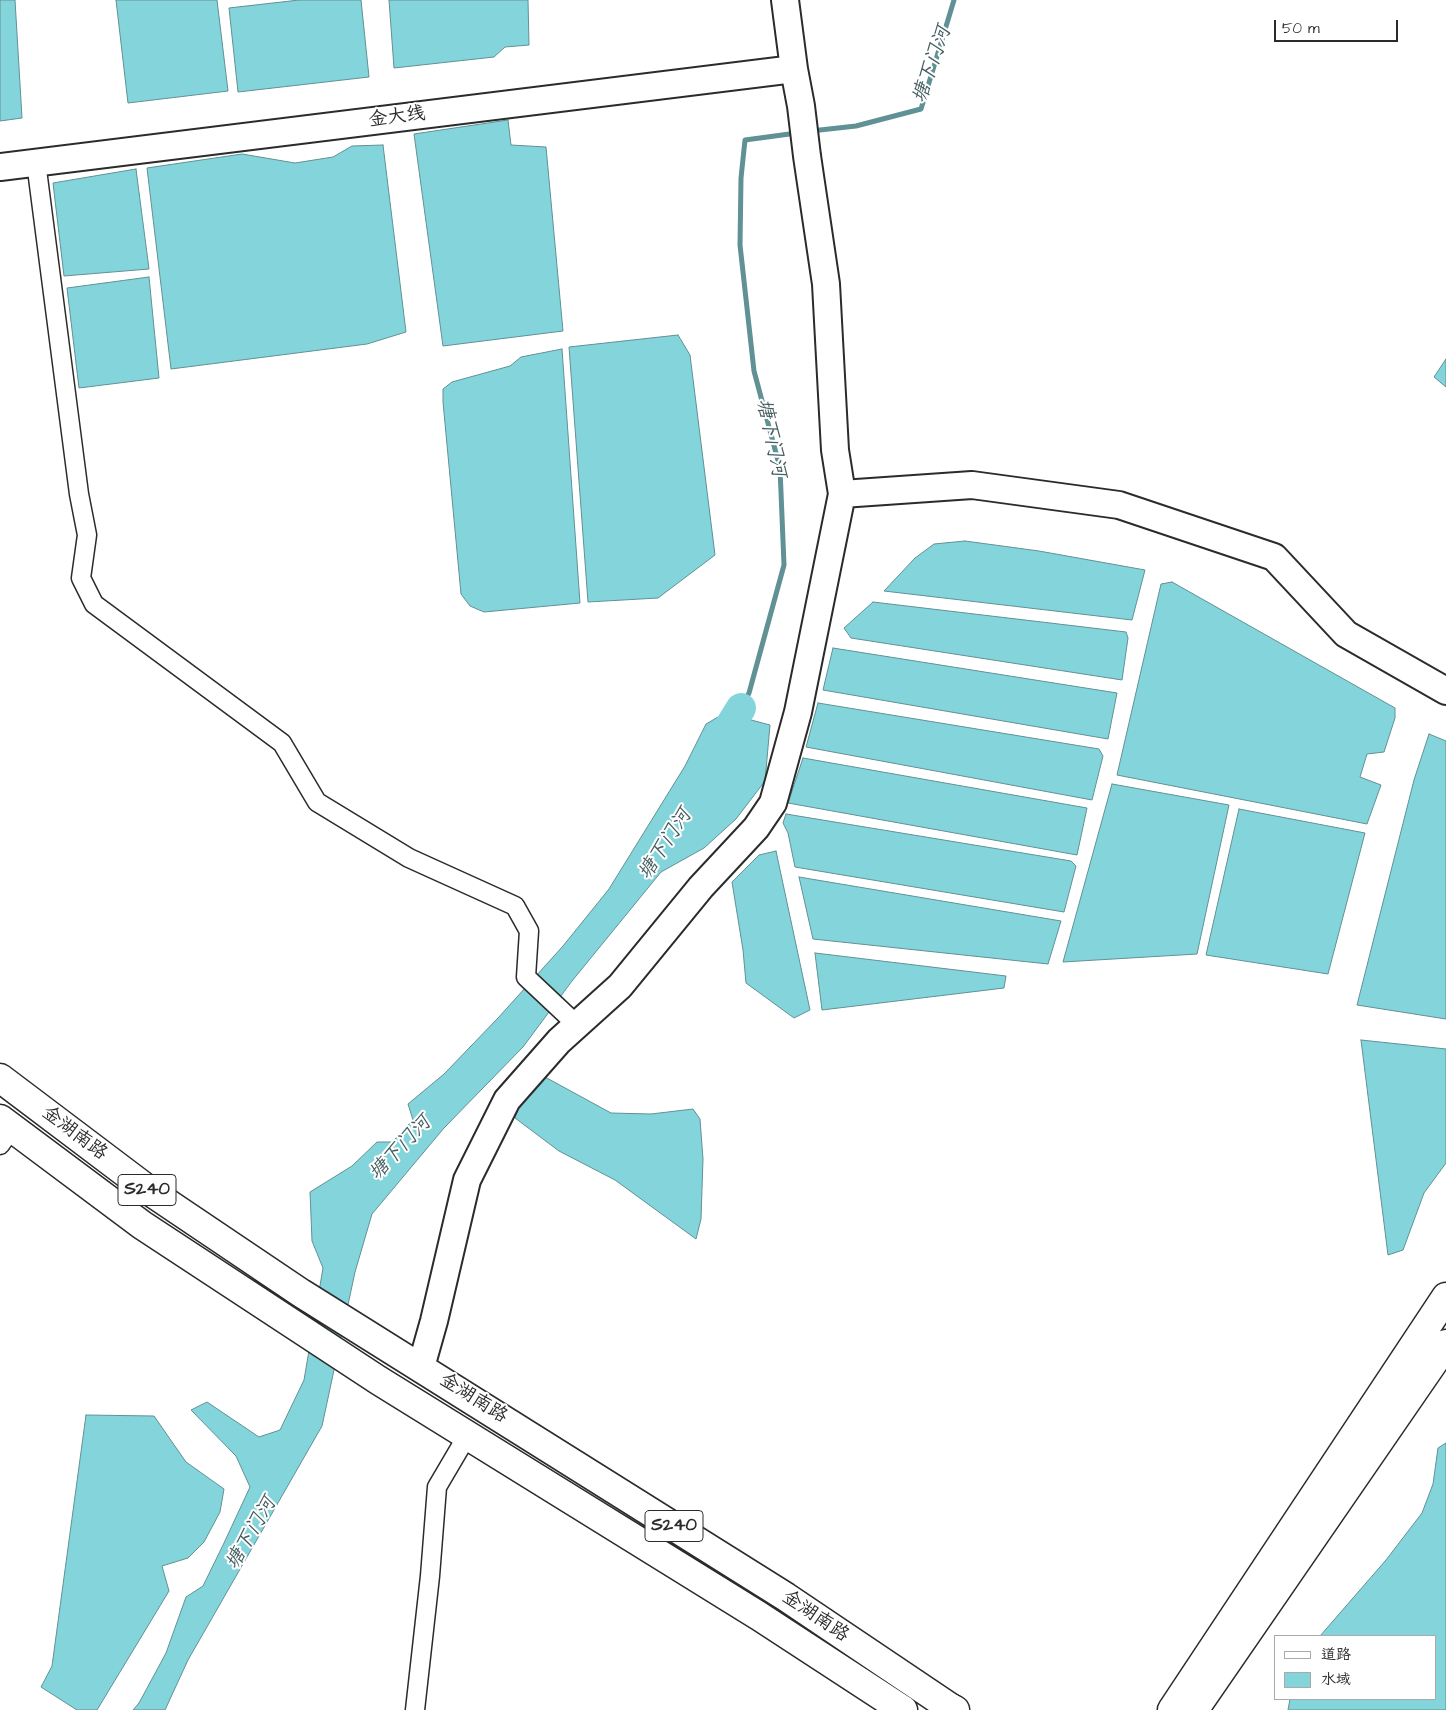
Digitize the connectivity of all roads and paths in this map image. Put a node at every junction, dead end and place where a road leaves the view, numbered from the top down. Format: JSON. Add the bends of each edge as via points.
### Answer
{"nodes":[{"id":1,"x":785,"y":0,"type":"edge"},
{"id":2,"x":794,"y":69,"type":"junction"},
{"id":3,"x":36,"y":162,"type":"junction"},
{"id":4,"x":0,"y":167,"type":"edge"},
{"id":5,"x":842,"y":494,"type":"junction"},
{"id":6,"x":1446,"y":692,"type":"edge"},
{"id":7,"x":576,"y":1025,"type":"junction"},
{"id":8,"x":0,"y":1078,"type":"edge"},
{"id":9,"x":4,"y":1131,"type":"edge"},
{"id":10,"x":1446,"y":1297,"type":"edge"},
{"id":11,"x":1446,"y":1344,"type":"edge"},
{"id":12,"x":421,"y":1367,"type":"junction"},
{"id":13,"x":467,"y":1436,"type":"junction"},
{"id":14,"x":953,"y":1709,"type":"edge"},
{"id":15,"x":415,"y":1710,"type":"edge"},
{"id":16,"x":903,"y":1710,"type":"edge"},
{"id":17,"x":1172,"y":1710,"type":"edge"},
{"id":18,"x":1194,"y":1710,"type":"edge"}],
"edges":[{"from":1,"to":2,"type":"street"},
{"from":2,"to":3,"type":"street","name":"金大线"},
{"from":2,"to":5,"type":"street","via":[[826,284],[835,450]]},
{"from":3,"to":4,"type":"street","name":"金大线"},
{"from":3,"to":7,"type":"street","via":[[87,535],[80,578],[94,604],[282,743],[316,802],[409,858],[515,906],[529,930],[526,977]]},
{"from":5,"to":6,"type":"street","via":[[972,485],[1119,505],[1274,557],[1346,634]]},
{"from":5,"to":7,"type":"street","via":[[798,712],[773,803],[756,828],[701,887],[620,986]]},
{"from":7,"to":12,"type":"street","via":[[507,1100],[467,1180]]},
{"from":8,"to":12,"type":"main road","name":"金湖南路","number":"S240","via":[[150,1192]]},
{"from":9,"to":13,"type":"main road","name":"金湖南路","number":"S240"},
{"from":10,"to":17,"type":"main road"},
{"from":11,"to":18,"type":"main road"},
{"from":12,"to":14,"type":"main road","name":"金湖南路","number":"S240","via":[[786,1597]]},
{"from":13,"to":15,"type":"street","via":[[437,1487]]},
{"from":13,"to":16,"type":"main road","name":"金湖南路","number":"S240","via":[[759,1616]]}]}
